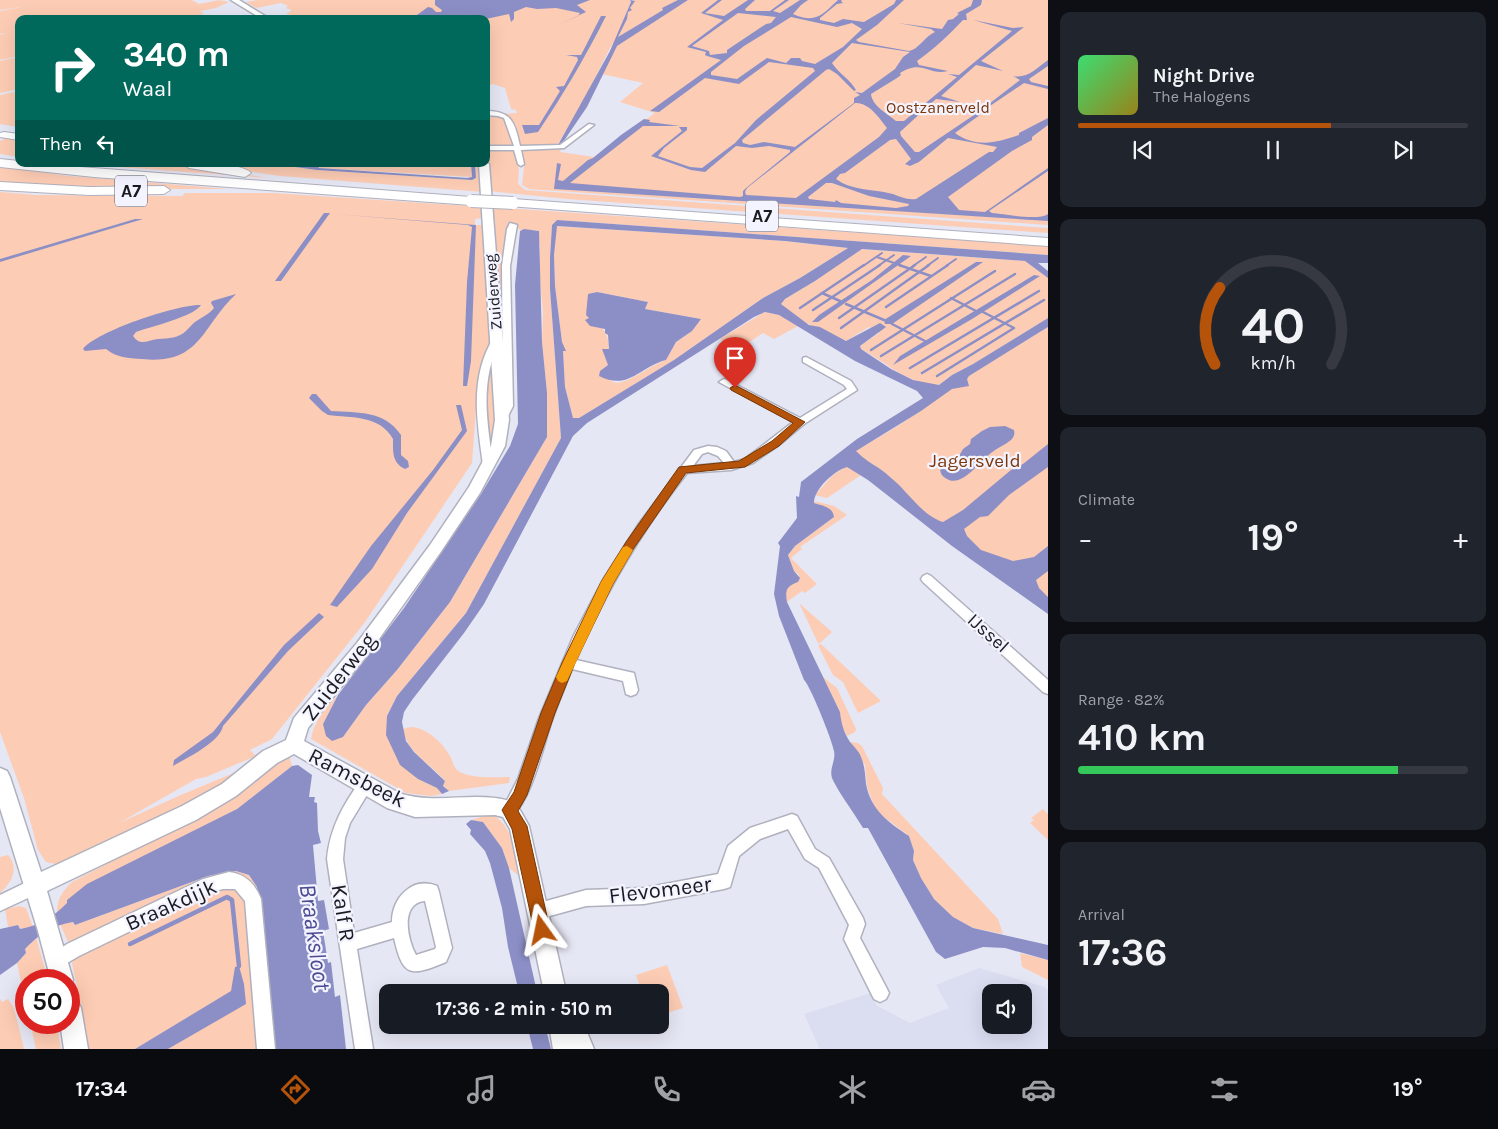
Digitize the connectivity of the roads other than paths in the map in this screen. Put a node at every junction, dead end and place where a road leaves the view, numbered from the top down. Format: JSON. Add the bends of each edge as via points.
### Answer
{"nodes":[{"id":1,"x":234,"y":0,"type":"edge"},
{"id":2,"x":260,"y":15,"type":"edge"},
{"id":3,"x":490,"y":113,"type":"edge"},
{"id":4,"x":591,"y":125,"type":"dead end"},
{"id":5,"x":1,"y":136,"type":"edge"},
{"id":6,"x":15,"y":137,"type":"edge"},
{"id":7,"x":516,"y":146,"type":"junction"},
{"id":8,"x":490,"y":148,"type":"edge"},
{"id":9,"x":0,"y":157,"type":"edge"},
{"id":10,"x":15,"y":159,"type":"edge"},
{"id":11,"x":0,"y":163,"type":"edge"},
{"id":12,"x":521,"y":164,"type":"dead end"},
{"id":13,"x":15,"y":165,"type":"edge"},
{"id":14,"x":38,"y":167,"type":"edge"},
{"id":15,"x":85,"y":167,"type":"edge"},
{"id":16,"x":207,"y":167,"type":"edge"},
{"id":17,"x":484,"y":167,"type":"edge"},
{"id":18,"x":280,"y":184,"type":"junction"},
{"id":19,"x":0,"y":186,"type":"edge"},
{"id":20,"x":513,"y":201,"type":"junction"},
{"id":21,"x":513,"y":225,"type":"dead end"},
{"id":22,"x":1048,"y":236,"type":"edge"},
{"id":23,"x":1048,"y":242,"type":"edge"},
{"id":24,"x":497,"y":339,"type":"junction"},
{"id":25,"x":806,"y":360,"type":"dead end"},
{"id":26,"x":724,"y":382,"type":"dead end"},
{"id":27,"x":502,"y":420,"type":"junction"},
{"id":28,"x":800,"y":422,"type":"junction"},
{"id":29,"x":488,"y":465,"type":"junction"},
{"id":30,"x":732,"y":466,"type":"junction"},
{"id":31,"x":683,"y":470,"type":"junction"},
{"id":32,"x":927,"y":578,"type":"dead end"},
{"id":33,"x":568,"y":663,"type":"junction"},
{"id":34,"x":1048,"y":688,"type":"edge"},
{"id":35,"x":631,"y":690,"type":"dead end"},
{"id":36,"x":294,"y":745,"type":"junction"},
{"id":37,"x":0,"y":777,"type":"edge"},
{"id":38,"x":366,"y":785,"type":"junction"},
{"id":39,"x":509,"y":810,"type":"junction"},
{"id":40,"x":34,"y":886,"type":"junction"},
{"id":41,"x":0,"y":903,"type":"edge"},
{"id":42,"x":538,"y":911,"type":"junction"},
{"id":43,"x":400,"y":928,"type":"dead end"},
{"id":44,"x":348,"y":944,"type":"junction"},
{"id":45,"x":550,"y":966,"type":"junction"},
{"id":46,"x":60,"y":969,"type":"edge"},
{"id":47,"x":61,"y":969,"type":"edge"},
{"id":48,"x":553,"y":984,"type":"edge"},
{"id":49,"x":557,"y":984,"type":"edge"},
{"id":50,"x":880,"y":993,"type":"dead end"},
{"id":51,"x":73,"y":1034,"type":"edge"},
{"id":52,"x":562,"y":1034,"type":"edge"},
{"id":53,"x":576,"y":1034,"type":"edge"},
{"id":54,"x":76,"y":1049,"type":"edge"},
{"id":55,"x":266,"y":1049,"type":"edge"},
{"id":56,"x":364,"y":1049,"type":"edge"},
{"id":57,"x":565,"y":1049,"type":"edge"},
{"id":58,"x":582,"y":1049,"type":"edge"}],
"edges":[{"from":1,"to":2,"type":"street"},
{"from":3,"to":7,"type":"street","via":[[506,117]]},
{"from":4,"to":7,"type":"street","via":[[562,147]]},
{"from":5,"to":6,"type":"highway"},
{"from":7,"to":8,"type":"street"},
{"from":7,"to":12,"type":"street"},
{"from":9,"to":10,"type":"highway"},
{"from":11,"to":13,"type":"highway","number":"A7"},
{"from":14,"to":18,"type":"highway","number":"A7"},
{"from":15,"to":18,"type":"highway","number":"A7"},
{"from":16,"to":18,"type":"highway","number":"A7","via":[[272,177]]},
{"from":17,"to":24,"type":"street","name":"Zuiderweg"},
{"from":18,"to":19,"type":"highway","number":"A7","via":[[262,190],[89,191]]},
{"from":18,"to":20,"type":"highway","number":"A7","bridge":true},
{"from":20,"to":22,"type":"highway","number":"A7"},
{"from":20,"to":23,"type":"highway","number":"A7"},
{"from":21,"to":27,"type":"street","name":"Zuiderweg","via":[[506,266],[508,406]]},
{"from":24,"to":27,"type":"street","name":"Zuiderweg"},
{"from":24,"to":29,"type":"street","via":[[488,351],[479,397]]},
{"from":25,"to":28,"type":"street","via":[[848,383],[852,390]]},
{"from":26,"to":28,"type":"street"},
{"from":27,"to":29,"type":"street","name":"Zuiderweg","via":[[498,446]]},
{"from":28,"to":30,"type":"street","via":[[753,459]]},
{"from":29,"to":36,"type":"street","name":"Zuiderweg","via":[[363,648],[300,724]]},
{"from":30,"to":31,"type":"street"},
{"from":30,"to":31,"type":"street","via":[[720,452],[703,449]]},
{"from":31,"to":33,"type":"street","via":[[607,582]]},
{"from":32,"to":34,"type":"street","name":"IJssel"},
{"from":33,"to":35,"type":"street","via":[[629,677]]},
{"from":33,"to":39,"type":"street","via":[[520,795]]},
{"from":36,"to":38,"type":"street","name":"Ramsbeek"},
{"from":36,"to":40,"type":"street","via":[[270,757],[230,790],[189,813]]},
{"from":37,"to":40,"type":"street"},
{"from":38,"to":39,"type":"street","name":"Ramsbeek","via":[[394,801],[415,808],[496,806]]},
{"from":38,"to":44,"type":"street","name":"Kalf R","via":[[345,815],[335,841]]},
{"from":39,"to":42,"type":"street","via":[[519,826]]},
{"from":40,"to":41,"type":"street"},
{"from":40,"to":46,"type":"street"},
{"from":42,"to":45,"type":"street"},
{"from":42,"to":50,"type":"street","name":"Flevomeer","via":[[586,898],[644,896],[724,881],[734,851],[756,833],[792,821],[810,854],[824,863],[857,924],[852,939]]},
{"from":43,"to":44,"type":"street"},
{"from":44,"to":56,"type":"street","name":"Kalf R"},
{"from":45,"to":48,"type":"street"},
{"from":45,"to":49,"type":"street"},
{"from":47,"to":55,"type":"street","name":"Braakdijk","via":[[73,950],[209,885],[236,880],[248,888],[253,898]]},
{"from":51,"to":54,"type":"street"},
{"from":52,"to":57,"type":"street"},
{"from":53,"to":58,"type":"street"}]}
